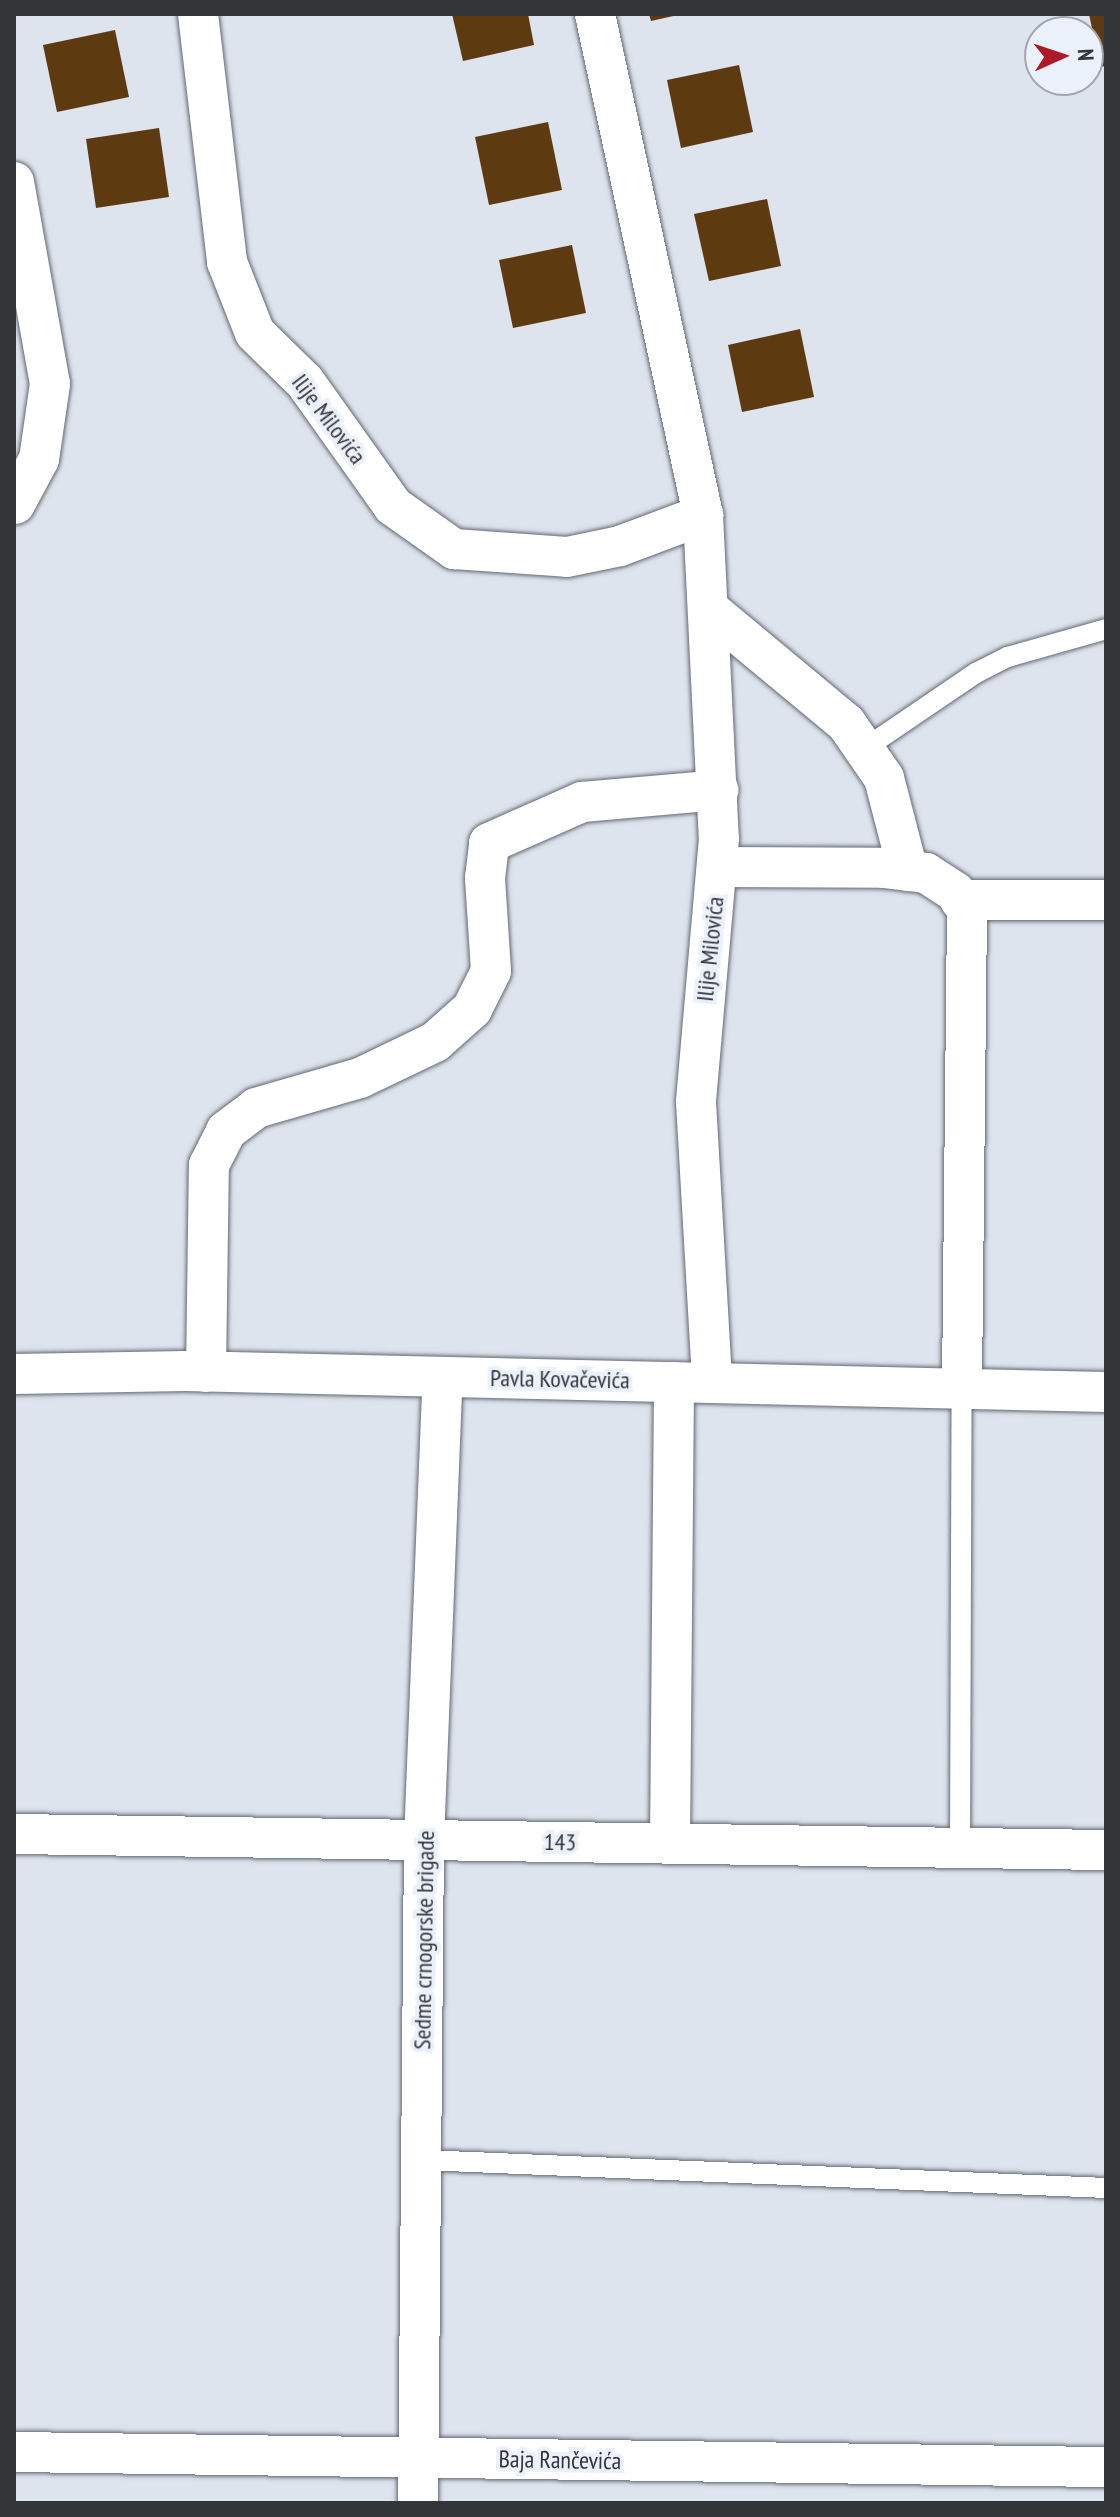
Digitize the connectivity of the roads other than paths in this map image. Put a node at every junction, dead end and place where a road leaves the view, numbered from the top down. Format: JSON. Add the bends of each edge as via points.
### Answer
{"nodes":[{"id":1,"x":198,"y":14,"type":"edge"},
{"id":2,"x":595,"y":14,"type":"edge"},
{"id":3,"x":14,"y":182,"type":"edge"},
{"id":4,"x":15,"y":505,"type":"edge"},
{"id":5,"x":703,"y":515,"type":"junction"},
{"id":6,"x":711,"y":611,"type":"junction"},
{"id":7,"x":1106,"y":629,"type":"edge"},
{"id":8,"x":864,"y":749,"type":"junction"},
{"id":9,"x":718,"y":790,"type":"junction"},
{"id":10,"x":717,"y":867,"type":"junction"},
{"id":11,"x":908,"y":871,"type":"junction"},
{"id":12,"x":960,"y":900,"type":"junction"},
{"id":13,"x":1106,"y":900,"type":"edge"},
{"id":14,"x":206,"y":1372,"type":"junction"},
{"id":15,"x":14,"y":1374,"type":"edge"},
{"id":16,"x":443,"y":1377,"type":"junction"},
{"id":17,"x":693,"y":1382,"type":"junction"},
{"id":18,"x":962,"y":1388,"type":"junction"},
{"id":19,"x":1106,"y":1392,"type":"edge"},
{"id":20,"x":14,"y":1834,"type":"edge"},
{"id":21,"x":424,"y":1840,"type":"junction"},
{"id":22,"x":670,"y":1844,"type":"junction"},
{"id":23,"x":960,"y":1848,"type":"junction"},
{"id":24,"x":1106,"y":1850,"type":"edge"},
{"id":25,"x":422,"y":2160,"type":"junction"},
{"id":26,"x":1106,"y":2188,"type":"edge"},
{"id":27,"x":14,"y":2452,"type":"edge"},
{"id":28,"x":419,"y":2458,"type":"junction"},
{"id":29,"x":1106,"y":2467,"type":"edge"},
{"id":30,"x":418,"y":2503,"type":"edge"}],
"edges":[{"from":1,"to":5,"type":"street","name":"Ilije Milovića","via":[[227,262],[238,291],[255,333],[305,382],[393,506],[454,549],[513,557],[567,557],[620,546]]},
{"from":2,"to":5,"type":"street","name":"Ilije Milovića"},
{"from":3,"to":4,"type":"street","via":[[50,384],[39,459]]},
{"from":5,"to":6,"type":"street","name":"Ilije Milovića"},
{"from":6,"to":8,"type":"street","via":[[846,723]]},
{"from":6,"to":9,"type":"street","name":"Ilije Milovića"},
{"from":7,"to":8,"type":"lane","via":[[1008,657]]},
{"from":8,"to":11,"type":"street","via":[[884,778]]},
{"from":9,"to":10,"type":"street","name":"Ilije Milovića"},
{"from":9,"to":14,"type":"street","via":[[582,802],[489,843],[485,878],[491,971],[472,1009],[435,1042],[360,1078],[256,1108],[226,1131],[209,1165]]},
{"from":10,"to":11,"type":"street"},
{"from":10,"to":17,"type":"street","name":"Ilije Milovića","via":[[696,1102]]},
{"from":11,"to":12,"type":"street","via":[[926,873]]},
{"from":12,"to":13,"type":"street"},
{"from":12,"to":18,"type":"street","via":[[967,909],[970,962]]},
{"from":14,"to":15,"type":"street","name":"Pavla Kovačevića"},
{"from":14,"to":16,"type":"street","name":"Pavla Kovačevića"},
{"from":16,"to":17,"type":"street","name":"Pavla Kovačevića"},
{"from":16,"to":21,"type":"street","name":"Sedme crnogorske brigade"},
{"from":17,"to":18,"type":"street","name":"Pavla Kovačevića"},
{"from":17,"to":22,"type":"street","name":"Ilije Milovića"},
{"from":18,"to":19,"type":"street","name":"Pavla Kovačevića"},
{"from":18,"to":23,"type":"lane"},
{"from":20,"to":21,"type":"street","name":"143"},
{"from":21,"to":22,"type":"street","name":"143"},
{"from":21,"to":25,"type":"street","name":"Sedme crnogorske brigade"},
{"from":22,"to":23,"type":"street","name":"143"},
{"from":23,"to":24,"type":"street","name":"143"},
{"from":25,"to":26,"type":"lane"},
{"from":25,"to":28,"type":"street","name":"Sedme crnogorske brigade"},
{"from":27,"to":28,"type":"street","name":"Baja Rančevića"},
{"from":28,"to":29,"type":"street","name":"Baja Rančevića"},
{"from":28,"to":30,"type":"street","name":"Sedme crnogorske brigade"}]}
